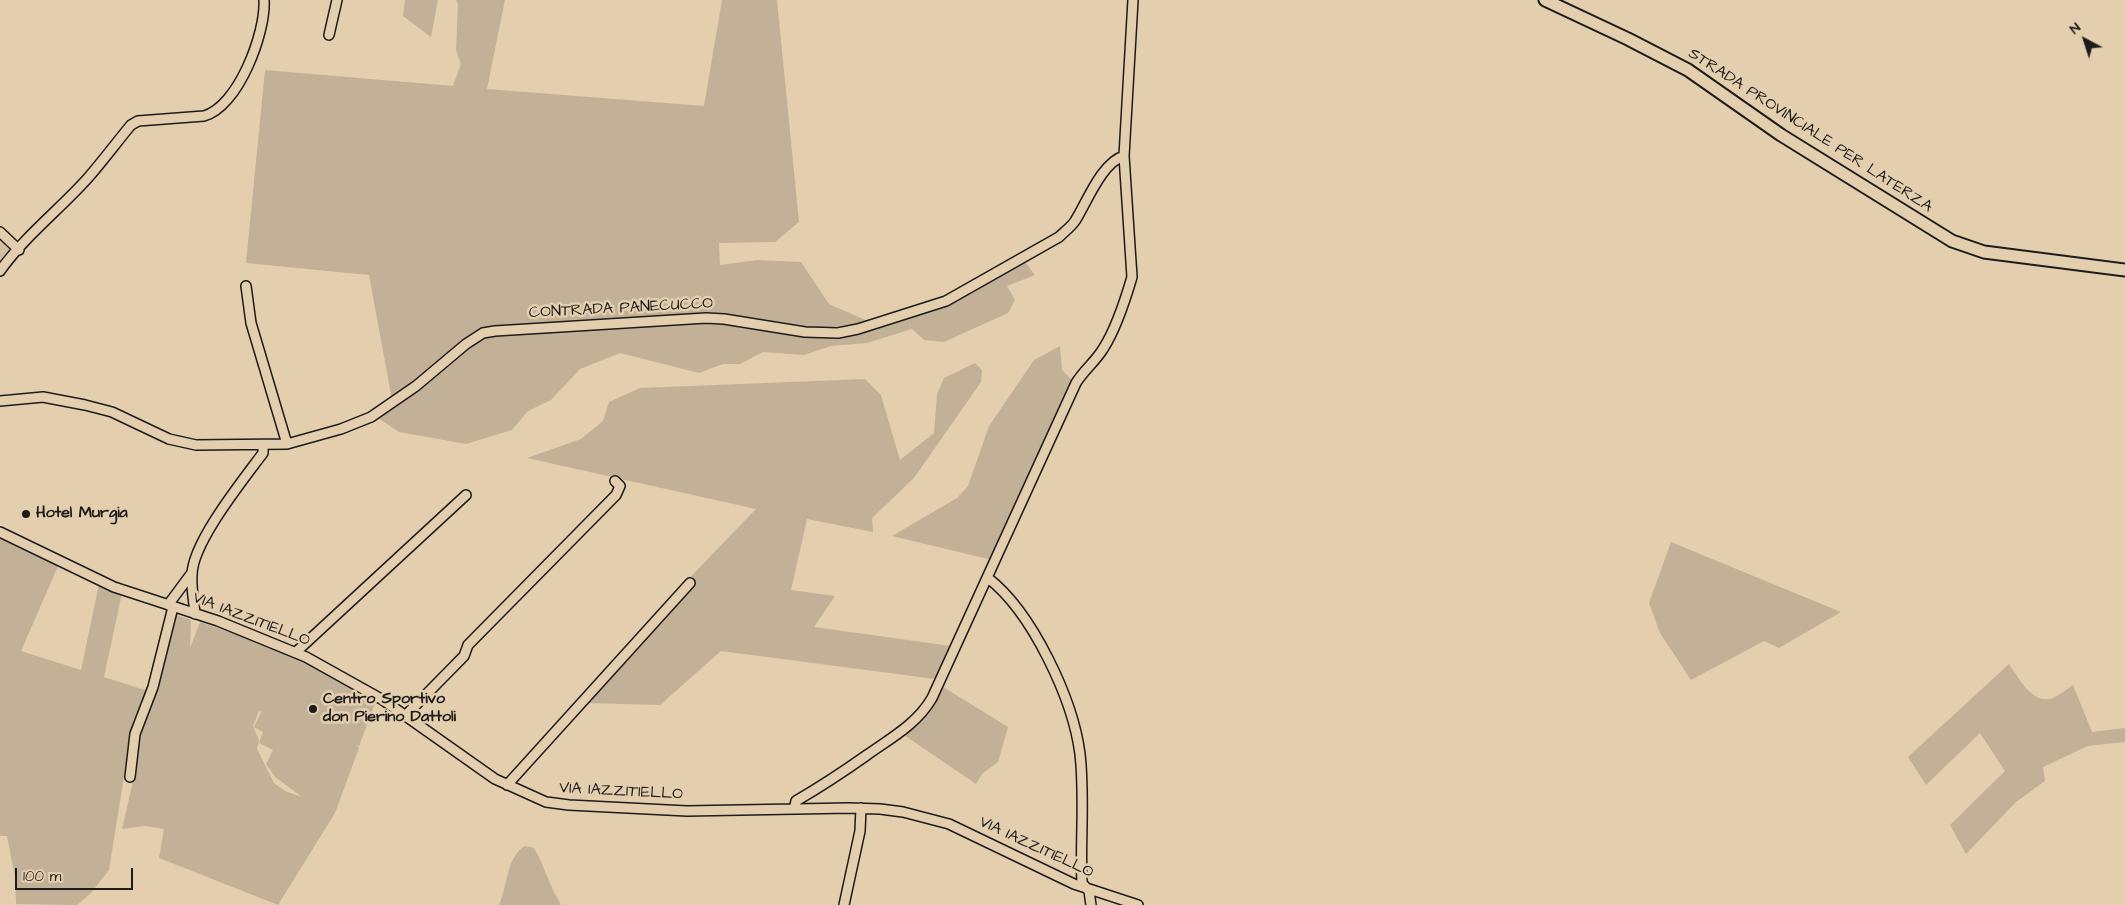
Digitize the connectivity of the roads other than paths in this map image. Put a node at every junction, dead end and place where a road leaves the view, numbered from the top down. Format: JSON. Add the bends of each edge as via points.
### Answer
{"nodes":[{"id":1,"x":264,"y":0,"type":"edge"},
{"id":2,"x":337,"y":0,"type":"edge"},
{"id":3,"x":1133,"y":0,"type":"edge"},
{"id":4,"x":1545,"y":0,"type":"edge"},
{"id":5,"x":329,"y":35,"type":"dead end"},
{"id":6,"x":1124,"y":156,"type":"junction"},
{"id":7,"x":0,"y":232,"type":"edge"},
{"id":8,"x":19,"y":250,"type":"junction"},
{"id":9,"x":2125,"y":270,"type":"edge"},
{"id":10,"x":0,"y":272,"type":"edge"},
{"id":11,"x":246,"y":286,"type":"dead end"},
{"id":12,"x":0,"y":401,"type":"edge"},
{"id":13,"x":287,"y":444,"type":"junction"},
{"id":14,"x":263,"y":445,"type":"junction"},
{"id":15,"x":615,"y":481,"type":"dead end"},
{"id":16,"x":466,"y":495,"type":"dead end"},
{"id":17,"x":0,"y":532,"type":"edge"},
{"id":18,"x":191,"y":574,"type":"junction"},
{"id":19,"x":988,"y":578,"type":"junction"},
{"id":20,"x":690,"y":583,"type":"dead end"},
{"id":21,"x":170,"y":606,"type":"junction"},
{"id":22,"x":196,"y":614,"type":"junction"},
{"id":23,"x":296,"y":652,"type":"junction"},
{"id":24,"x":406,"y":716,"type":"junction"},
{"id":25,"x":130,"y":778,"type":"dead end"},
{"id":26,"x":507,"y":785,"type":"junction"},
{"id":27,"x":861,"y":808,"type":"junction"},
{"id":28,"x":794,"y":809,"type":"junction"},
{"id":29,"x":1089,"y":891,"type":"junction"},
{"id":30,"x":844,"y":905,"type":"edge"},
{"id":31,"x":1091,"y":905,"type":"edge"},
{"id":32,"x":1138,"y":905,"type":"edge"}],
"edges":[{"from":1,"to":8,"type":"street","via":[[254,55],[238,85],[221,107],[204,116],[138,121],[131,125],[86,180]]},
{"from":2,"to":5,"type":"street"},
{"from":3,"to":6,"type":"street"},
{"from":4,"to":9,"type":"main road","name":"STRADA PROVINCIALE PER LATERZA","via":[[1688,70],[1781,135],[1952,241],[1984,252]]},
{"from":6,"to":13,"type":"street","name":"CONTRADA PANECUCCO","via":[[1117,158],[1102,174],[1075,222],[1058,237],[937,305],[838,332],[805,332],[706,318],[494,331],[466,344],[416,386],[371,417]]},
{"from":6,"to":19,"type":"street","via":[[1132,278],[1128,291],[1103,349],[1076,383]]},
{"from":7,"to":8,"type":"street"},
{"from":8,"to":10,"type":"street"},
{"from":11,"to":13,"type":"street","via":[[251,323]]},
{"from":12,"to":14,"type":"street","name":"CONTRADA PANECUCCO","via":[[43,396],[112,412],[169,439],[196,445]]},
{"from":13,"to":14,"type":"street","name":"CONTRADA PANECUCCO"},
{"from":14,"to":18,"type":"street","via":[[263,453],[216,517]]},
{"from":15,"to":24,"type":"street","via":[[620,486],[616,495],[468,645],[464,656]]},
{"from":16,"to":23,"type":"street"},
{"from":17,"to":21,"type":"street","name":"VIA IAZZITIELLO","via":[[114,587]]},
{"from":18,"to":21,"type":"street"},
{"from":18,"to":22,"type":"street"},
{"from":19,"to":28,"type":"street","via":[[925,710],[902,731],[796,802]]},
{"from":19,"to":29,"type":"street","via":[[1016,608],[1045,652],[1076,732],[1083,788],[1082,883]]},
{"from":20,"to":26,"type":"street"},
{"from":21,"to":22,"type":"street","name":"VIA IAZZITIELLO"},
{"from":21,"to":25,"type":"street","via":[[153,688],[135,734]]},
{"from":22,"to":23,"type":"street","name":"VIA IAZZITIELLO"},
{"from":23,"to":24,"type":"street","name":"VIA IAZZITIELLO"},
{"from":24,"to":26,"type":"street","name":"VIA IAZZITIELLO"},
{"from":26,"to":28,"type":"street","name":"VIA IAZZITIELLO","via":[[546,802],[569,805],[687,811]]},
{"from":27,"to":28,"type":"street","name":"VIA IAZZITIELLO"},
{"from":27,"to":29,"type":"street","name":"VIA IAZZITIELLO","via":[[903,812],[949,824]]},
{"from":27,"to":30,"type":"street","via":[[860,831]]},
{"from":29,"to":31,"type":"street"},
{"from":29,"to":32,"type":"street","name":"VIA IAZZITIELLO"}]}
